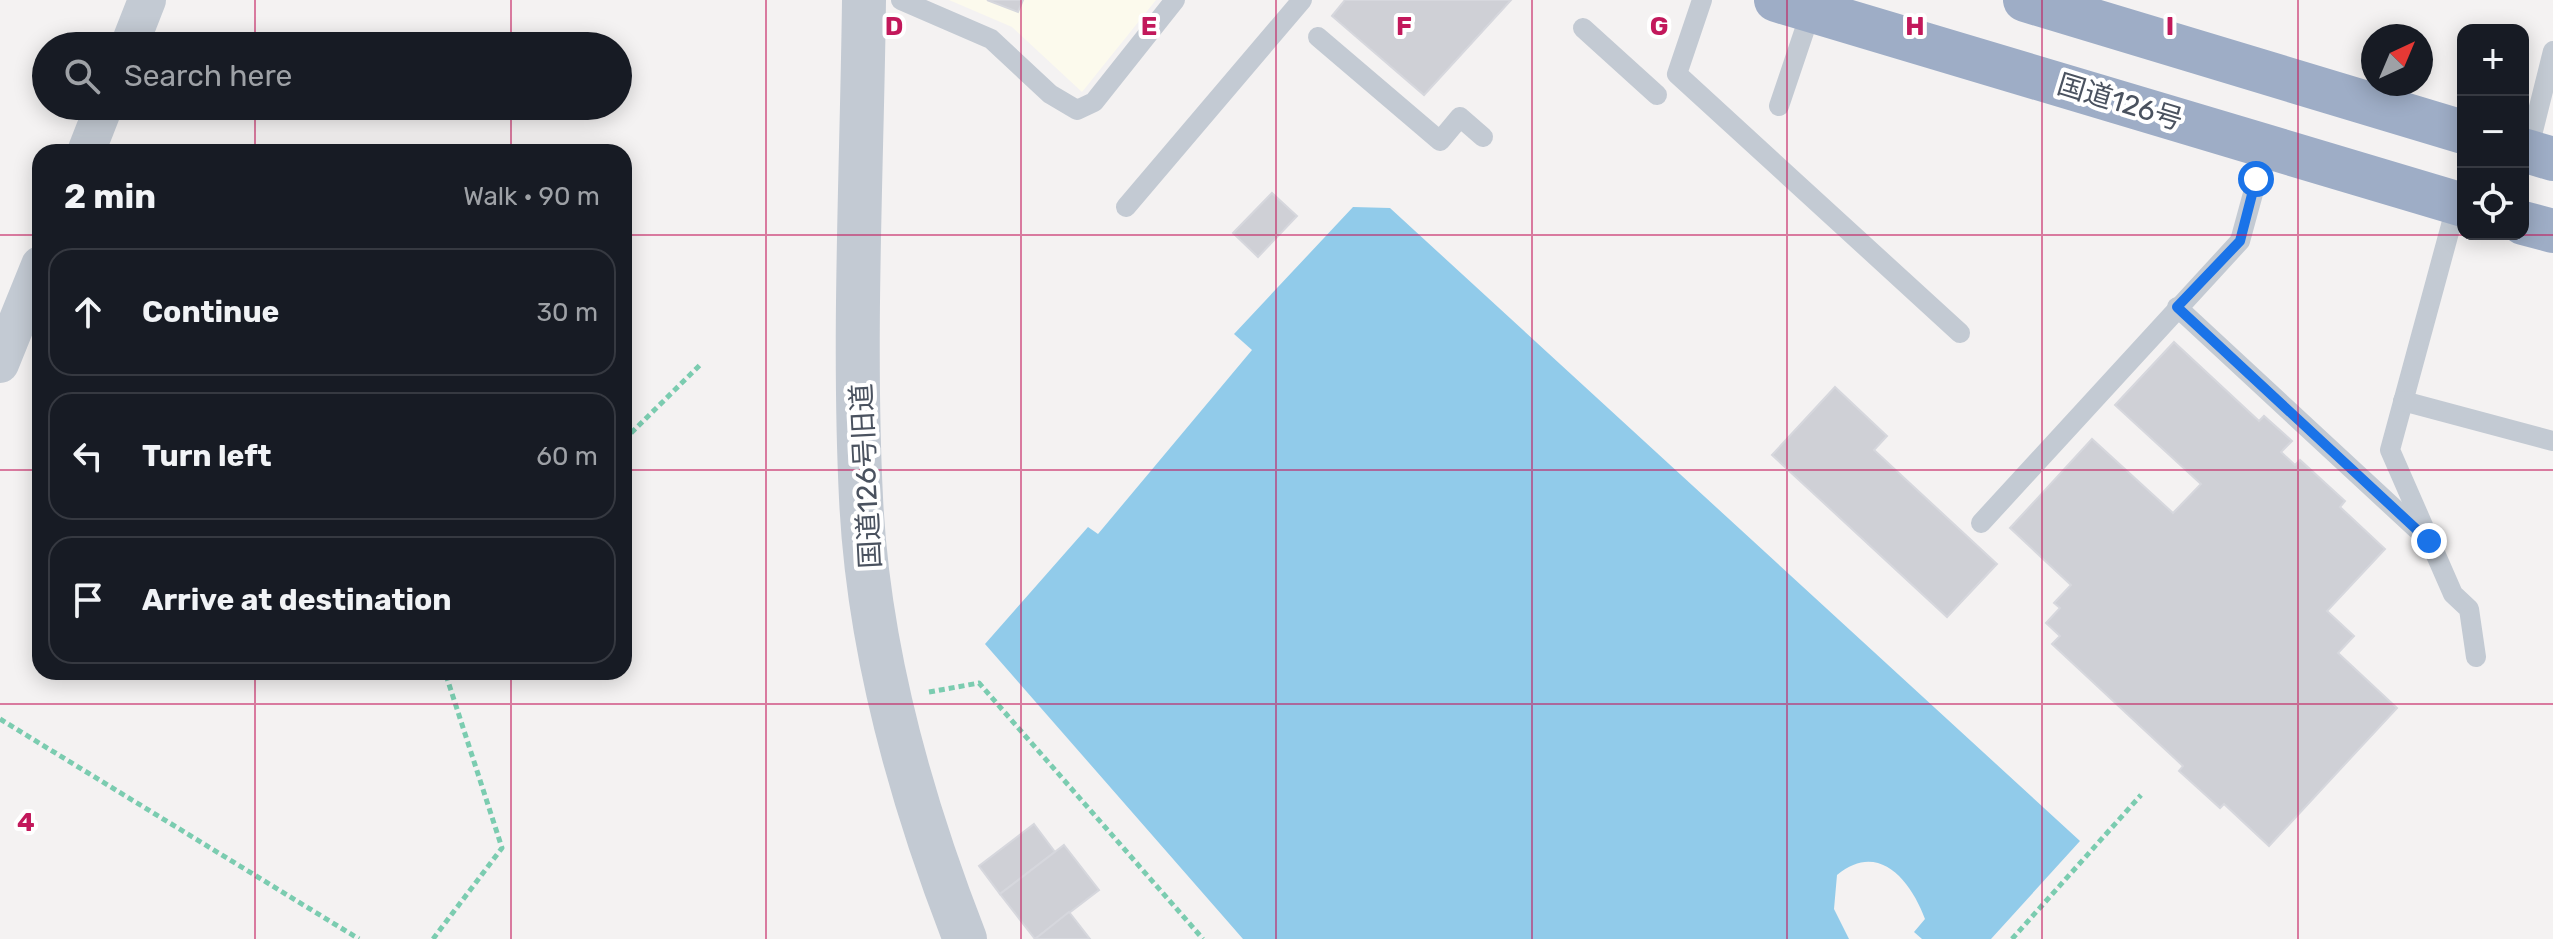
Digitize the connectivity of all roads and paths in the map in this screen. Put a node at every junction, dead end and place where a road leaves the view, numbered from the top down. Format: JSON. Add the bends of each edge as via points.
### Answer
{"nodes":[{"id":1,"x":147,"y":0,"type":"edge"},
{"id":2,"x":864,"y":0,"type":"edge"},
{"id":3,"x":901,"y":0,"type":"edge"},
{"id":4,"x":1175,"y":0,"type":"edge"},
{"id":5,"x":1302,"y":0,"type":"edge"},
{"id":6,"x":1702,"y":0,"type":"edge"},
{"id":7,"x":2025,"y":0,"type":"edge"},
{"id":8,"x":1794,"y":5,"type":"edge"},
{"id":9,"x":1583,"y":28,"type":"dead end"},
{"id":10,"x":134,"y":32,"type":"edge"},
{"id":11,"x":1318,"y":37,"type":"dead end"},
{"id":12,"x":2553,"y":51,"type":"edge"},
{"id":13,"x":1657,"y":95,"type":"dead end"},
{"id":14,"x":1779,"y":106,"type":"dead end"},
{"id":15,"x":99,"y":120,"type":"edge"},
{"id":16,"x":2457,"y":130,"type":"edge"},
{"id":17,"x":1483,"y":137,"type":"dead end"},
{"id":18,"x":89,"y":144,"type":"edge"},
{"id":19,"x":2266,"y":146,"type":"junction"},
{"id":20,"x":2535,"y":153,"type":"edge"},
{"id":21,"x":2457,"y":203,"type":"edge"},
{"id":22,"x":1126,"y":207,"type":"dead end"},
{"id":23,"x":2457,"y":214,"type":"edge"},
{"id":24,"x":2529,"y":225,"type":"edge"},
{"id":25,"x":2553,"y":231,"type":"edge"},
{"id":26,"x":32,"y":285,"type":"edge"},
{"id":27,"x":2177,"y":307,"type":"junction"},
{"id":28,"x":1960,"y":333,"type":"dead end"},
{"id":29,"x":702,"y":363,"type":"dead end"},
{"id":30,"x":0,"y":364,"type":"edge"},
{"id":31,"x":2403,"y":401,"type":"junction"},
{"id":32,"x":632,"y":432,"type":"edge"},
{"id":33,"x":2553,"y":441,"type":"edge"},
{"id":34,"x":1981,"y":523,"type":"dead end"},
{"id":35,"x":2429,"y":541,"type":"junction"},
{"id":36,"x":2476,"y":657,"type":"dead end"},
{"id":37,"x":448,"y":680,"type":"edge"},
{"id":38,"x":892,"y":699,"type":"junction"},
{"id":39,"x":0,"y":719,"type":"edge"},
{"id":40,"x":2141,"y":795,"type":"dead end"},
{"id":41,"x":359,"y":939,"type":"edge"},
{"id":42,"x":433,"y":939,"type":"edge"},
{"id":43,"x":965,"y":939,"type":"edge"},
{"id":44,"x":1203,"y":939,"type":"edge"},
{"id":45,"x":2012,"y":939,"type":"edge"}],
"edges":[{"from":1,"to":10,"type":"street"},
{"from":2,"to":38,"type":"street","name":"国道126号旧道","via":[[861,499],[874,610]]},
{"from":3,"to":4,"type":"lane","via":[[991,39],[1050,94],[1077,110],[1094,102]]},
{"from":5,"to":22,"type":"lane"},
{"from":6,"to":28,"type":"lane","via":[[1677,74]]},
{"from":7,"to":16,"type":"highway"},
{"from":8,"to":14,"type":"lane"},
{"from":8,"to":19,"type":"highway","name":"国道126号"},
{"from":9,"to":13,"type":"lane"},
{"from":11,"to":17,"type":"lane","via":[[1440,141],[1460,117]]},
{"from":12,"to":20,"type":"lane"},
{"from":15,"to":18,"type":"street"},
{"from":19,"to":21,"type":"highway","name":"国道126号"},
{"from":19,"to":27,"type":"lane","via":[[2240,241]]},
{"from":23,"to":31,"type":"lane"},
{"from":24,"to":25,"type":"highway"},
{"from":26,"to":30,"type":"street"},
{"from":27,"to":34,"type":"lane"},
{"from":27,"to":35,"type":"lane"},
{"from":29,"to":32,"type":"path"},
{"from":31,"to":33,"type":"lane"},
{"from":31,"to":35,"type":"lane","via":[[2390,450]]},
{"from":35,"to":36,"type":"lane","via":[[2453,594],[2469,609]]},
{"from":37,"to":42,"type":"path","via":[[502,848]]},
{"from":38,"to":43,"type":"street","name":"国道126号旧道","via":[[939,871]]},
{"from":38,"to":44,"type":"path","via":[[979,683]]},
{"from":39,"to":41,"type":"path"},
{"from":40,"to":45,"type":"path"}]}
